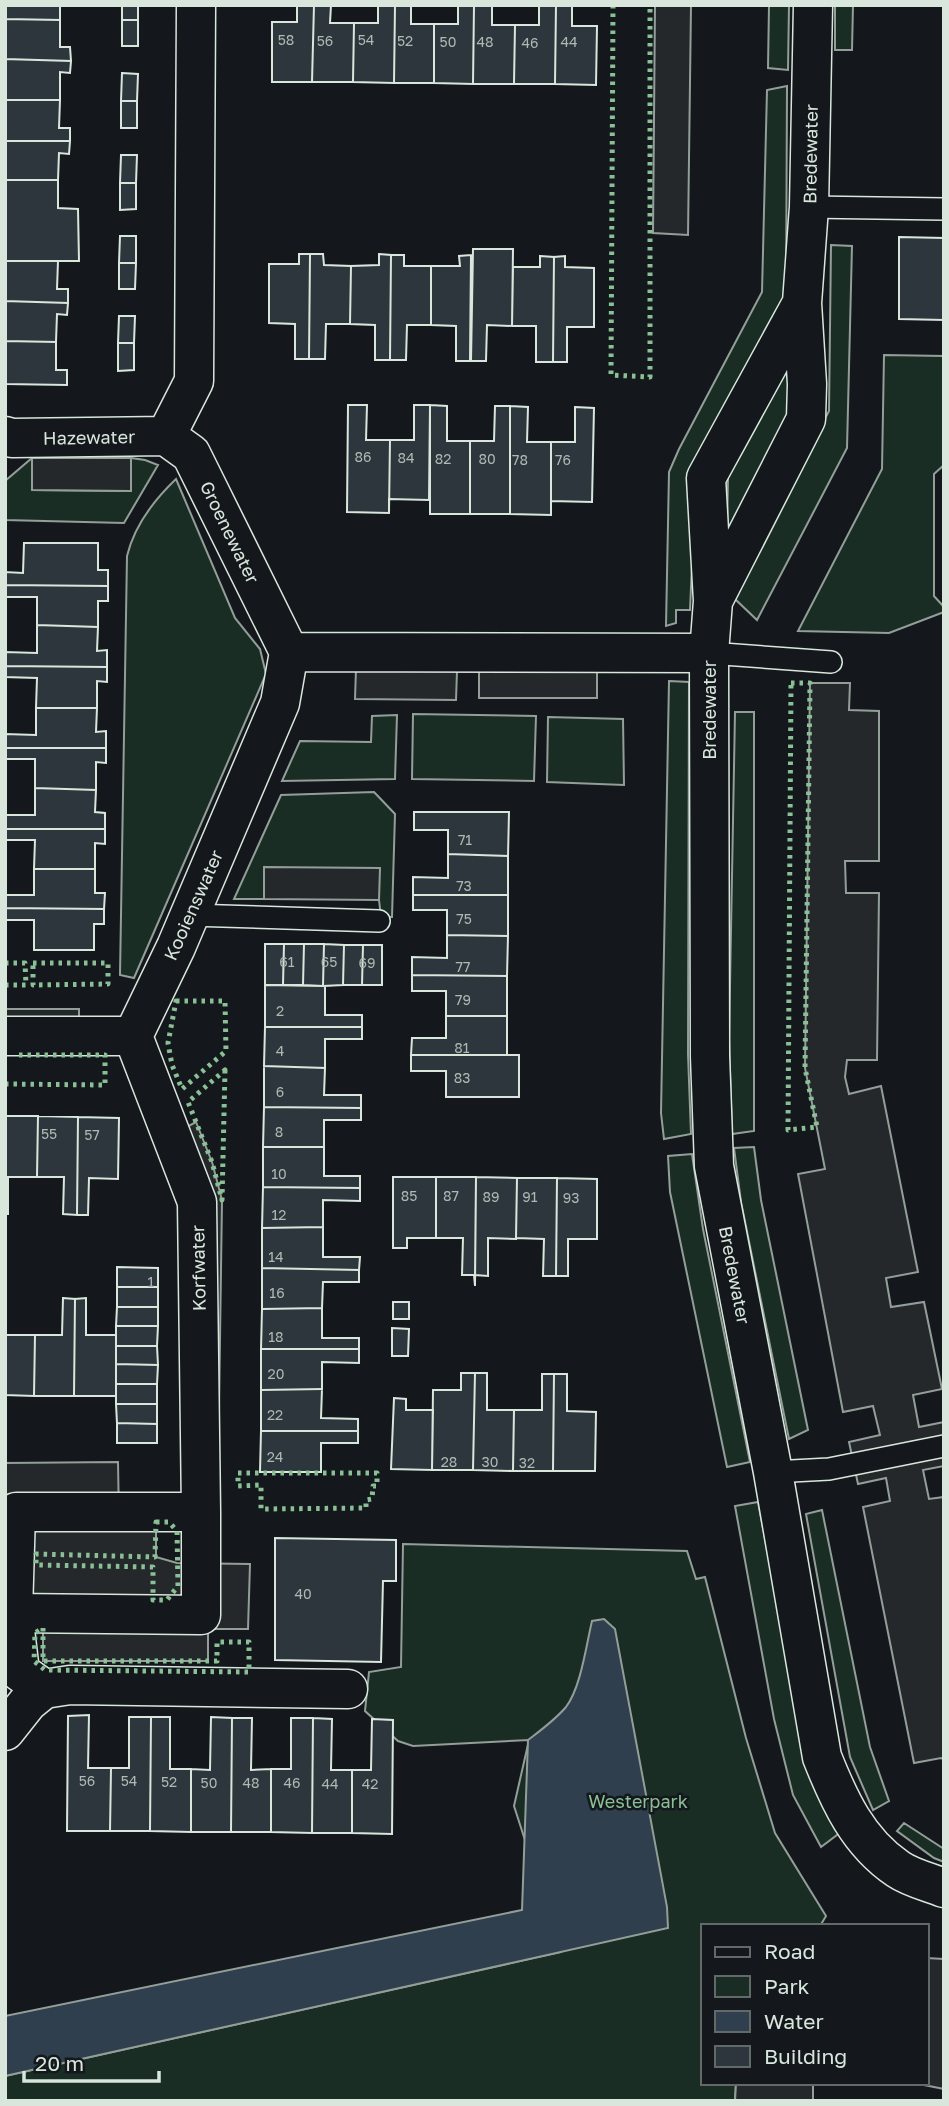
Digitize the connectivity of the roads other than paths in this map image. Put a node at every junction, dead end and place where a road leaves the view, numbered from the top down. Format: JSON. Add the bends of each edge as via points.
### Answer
{"nodes":[{"id":1,"x":196,"y":5,"type":"edge"},
{"id":2,"x":813,"y":5,"type":"edge"},
{"id":3,"x":809,"y":206,"type":"junction"},
{"id":4,"x":944,"y":209,"type":"edge"},
{"id":5,"x":802,"y":303,"type":"junction"},
{"id":6,"x":166,"y":436,"type":"junction"},
{"id":7,"x":7,"y":440,"type":"edge"},
{"id":8,"x":713,"y":601,"type":"junction"},
{"id":9,"x":289,"y":652,"type":"junction"},
{"id":10,"x":709,"y":653,"type":"junction"},
{"id":11,"x":831,"y":662,"type":"dead end"},
{"id":12,"x":189,"y":915,"type":"junction"},
{"id":13,"x":379,"y":920,"type":"dead end"},
{"id":14,"x":133,"y":1035,"type":"junction"},
{"id":15,"x":5,"y":1036,"type":"edge"},
{"id":16,"x":944,"y":1446,"type":"edge"},
{"id":17,"x":773,"y":1472,"type":"junction"},
{"id":18,"x":201,"y":1512,"type":"junction"},
{"id":19,"x":13,"y":1613,"type":"junction"},
{"id":20,"x":44,"y":1689,"type":"junction"},
{"id":21,"x":348,"y":1689,"type":"dead end"},
{"id":22,"x":5,"y":1731,"type":"edge"},
{"id":23,"x":944,"y":1888,"type":"edge"}],
"edges":[{"from":1,"to":6,"type":"street","via":[[194,382]]},
{"from":2,"to":3,"type":"street","name":"Bredewater"},
{"from":3,"to":4,"type":"lane"},
{"from":3,"to":5,"type":"street","name":"Bredewater"},
{"from":5,"to":8,"type":"street","name":"Bredewater","via":[[806,419]]},
{"from":5,"to":8,"type":"street","name":"Bredewater","via":[[706,478]]},
{"from":6,"to":7,"type":"street","name":"Hazewater"},
{"from":6,"to":9,"type":"street","name":"Groenewater","via":[[191,454]]},
{"from":8,"to":10,"type":"street","name":"Bredewater"},
{"from":9,"to":10,"type":"street"},
{"from":9,"to":12,"type":"street","name":"Kooienswater","via":[[280,703]]},
{"from":10,"to":11,"type":"lane"},
{"from":10,"to":17,"type":"street","name":"Bredewater","via":[[714,1166]]},
{"from":12,"to":13,"type":"lane"},
{"from":12,"to":14,"type":"street","name":"Kooienswater"},
{"from":14,"to":15,"type":"street"},
{"from":14,"to":18,"type":"street","name":"Korfwater","via":[[197,1202]]},
{"from":16,"to":17,"type":"lane","via":[[829,1469]]},
{"from":17,"to":23,"type":"street","name":"Bredewater","via":[[822,1757],[838,1797],[863,1838],[899,1870]]},
{"from":18,"to":19,"type":"street","via":[[16,1512]]},
{"from":18,"to":19,"type":"street","name":"Korfwater","via":[[201,1615]]},
{"from":19,"to":20,"type":"street","via":[[20,1672]]},
{"from":20,"to":21,"type":"street","via":[[70,1685]]},
{"from":20,"to":22,"type":"street"}]}
